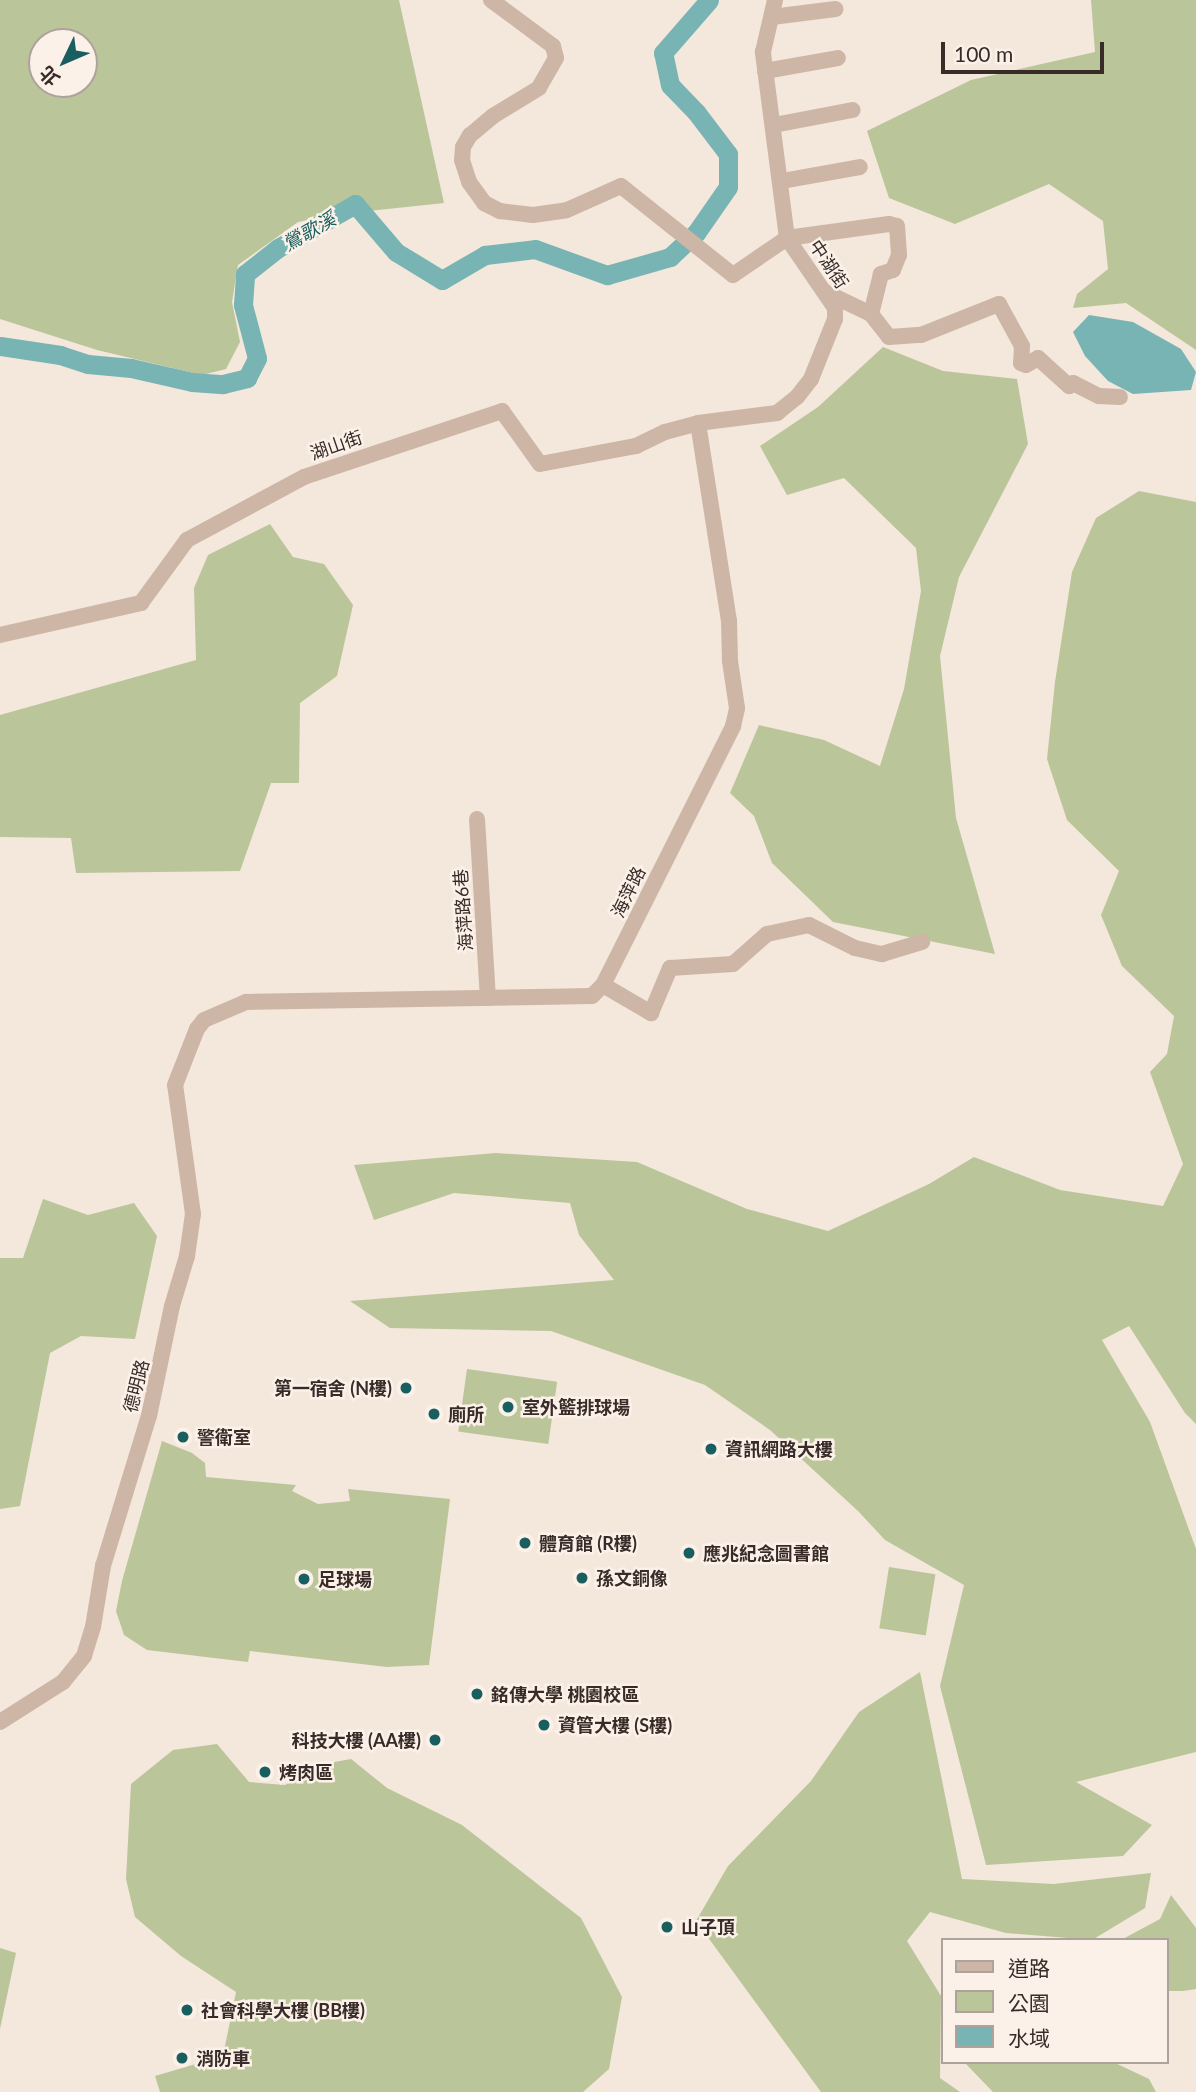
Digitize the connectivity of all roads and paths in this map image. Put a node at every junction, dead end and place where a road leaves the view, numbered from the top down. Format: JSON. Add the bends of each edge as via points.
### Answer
{"nodes":[{"id":1,"x":491,"y":0,"type":"edge"},
{"id":2,"x":775,"y":0,"type":"edge"},
{"id":3,"x":835,"y":9,"type":"dead end"},
{"id":4,"x":772,"y":17,"type":"junction"},
{"id":5,"x":838,"y":58,"type":"dead end"},
{"id":6,"x":765,"y":71,"type":"junction"},
{"id":7,"x":853,"y":110,"type":"dead end"},
{"id":8,"x":774,"y":125,"type":"junction"},
{"id":9,"x":860,"y":167,"type":"dead end"},
{"id":10,"x":782,"y":181,"type":"junction"},
{"id":11,"x":787,"y":237,"type":"junction"},
{"id":12,"x":825,"y":292,"type":"junction"},
{"id":13,"x":871,"y":314,"type":"junction"},
{"id":14,"x":1120,"y":397,"type":"dead end"},
{"id":15,"x":698,"y":423,"type":"junction"},
{"id":16,"x":0,"y":635,"type":"edge"},
{"id":17,"x":477,"y":819,"type":"dead end"},
{"id":18,"x":922,"y":942,"type":"dead end"},
{"id":19,"x":603,"y":985,"type":"junction"},
{"id":20,"x":488,"y":998,"type":"junction"},
{"id":21,"x":0,"y":1722,"type":"edge"}],
"edges":[{"from":1,"to":11,"type":"street","via":[[553,46],[556,58],[539,88],[493,116],[463,147],[469,182],[484,203],[500,211],[533,215],[567,209],[621,186],[733,275]]},
{"from":2,"to":4,"type":"street","name":"中湖街"},
{"from":3,"to":4,"type":"street"},
{"from":4,"to":6,"type":"street","name":"中湖街","via":[[763,52]]},
{"from":5,"to":6,"type":"street"},
{"from":6,"to":8,"type":"street","name":"中湖街"},
{"from":7,"to":8,"type":"street"},
{"from":8,"to":10,"type":"street","name":"中湖街"},
{"from":9,"to":10,"type":"street"},
{"from":10,"to":11,"type":"street","name":"中湖街"},
{"from":11,"to":12,"type":"street","name":"中湖街"},
{"from":11,"to":13,"type":"street","via":[[897,226],[899,255],[893,270],[881,274]]},
{"from":12,"to":13,"type":"street"},
{"from":12,"to":15,"type":"street","name":"中湖街","via":[[835,308],[835,319],[811,379],[797,397],[777,414]]},
{"from":13,"to":14,"type":"street","via":[[889,337],[921,335],[999,304],[1021,346],[1020,363],[1026,365],[1038,358],[1069,386],[1073,383],[1099,396]]},
{"from":15,"to":16,"type":"street","name":"湖山街","via":[[636,446],[540,464],[502,411],[304,477],[187,540],[141,603]]},
{"from":15,"to":19,"type":"street","name":"海萍路","via":[[729,621],[737,708],[733,726]]},
{"from":17,"to":20,"type":"street","name":"海萍路6巷"},
{"from":18,"to":19,"type":"street","via":[[882,954],[855,948],[809,925],[767,934],[733,964],[670,968],[651,1013]]},
{"from":19,"to":20,"type":"street","via":[[592,996]]},
{"from":20,"to":21,"type":"street","name":"德明路","via":[[246,1002],[204,1020],[197,1028],[175,1085],[193,1214],[187,1256],[149,1416],[103,1566],[93,1627],[84,1656],[63,1682]]}]}
